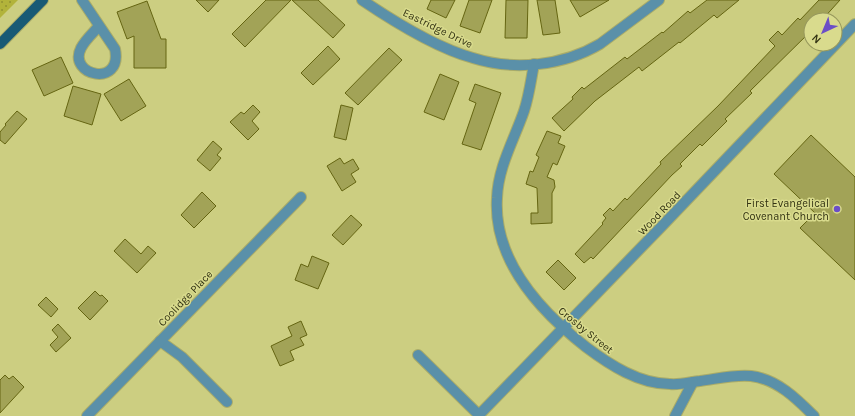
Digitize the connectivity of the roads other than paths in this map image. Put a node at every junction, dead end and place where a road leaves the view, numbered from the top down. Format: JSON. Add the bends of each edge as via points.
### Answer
{"nodes":[{"id":1,"x":43,"y":0,"type":"edge"},
{"id":2,"x":82,"y":0,"type":"edge"},
{"id":3,"x":362,"y":0,"type":"edge"},
{"id":4,"x":659,"y":0,"type":"edge"},
{"id":5,"x":855,"y":24,"type":"edge"},
{"id":6,"x":99,"y":26,"type":"junction"},
{"id":7,"x":0,"y":44,"type":"edge"},
{"id":8,"x":534,"y":64,"type":"junction"},
{"id":9,"x":301,"y":197,"type":"dead end"},
{"id":10,"x":563,"y":329,"type":"junction"},
{"id":11,"x":160,"y":341,"type":"junction"},
{"id":12,"x":418,"y":355,"type":"dead end"},
{"id":13,"x":693,"y":382,"type":"junction"},
{"id":14,"x":227,"y":402,"type":"dead end"},
{"id":15,"x":87,"y":416,"type":"edge"},
{"id":16,"x":479,"y":416,"type":"edge"},
{"id":17,"x":675,"y":416,"type":"edge"},
{"id":18,"x":814,"y":416,"type":"edge"}],
"edges":[{"from":1,"to":7,"type":"main road"},
{"from":2,"to":6,"type":"street"},
{"from":3,"to":8,"type":"street","name":"Eastridge Drive","via":[[423,36],[472,58],[500,64]]},
{"from":4,"to":8,"type":"street","name":"Eastridge Drive","via":[[591,50],[572,57]]},
{"from":5,"to":10,"type":"street","name":"Wood Road"},
{"from":6,"to":6,"type":"street","via":[[84,43],[79,56],[80,63],[85,69],[98,75],[111,69],[116,63],[117,56]]},
{"from":8,"to":10,"type":"street","name":"Crosby Street","via":[[524,110],[498,182],[496,213],[502,240],[519,277],[534,298]]},
{"from":9,"to":11,"type":"street","name":"Coolidge Place"},
{"from":10,"to":13,"type":"street","name":"Crosby Street","via":[[601,359],[626,373],[653,382]]},
{"from":10,"to":16,"type":"street","name":"Wood Road"},
{"from":11,"to":14,"type":"street","via":[[182,357]]},
{"from":11,"to":15,"type":"street","name":"Coolidge Place"},
{"from":12,"to":16,"type":"street"},
{"from":13,"to":17,"type":"street"},
{"from":13,"to":18,"type":"street","name":"Crosby Street","via":[[752,376],[788,392]]}]}
